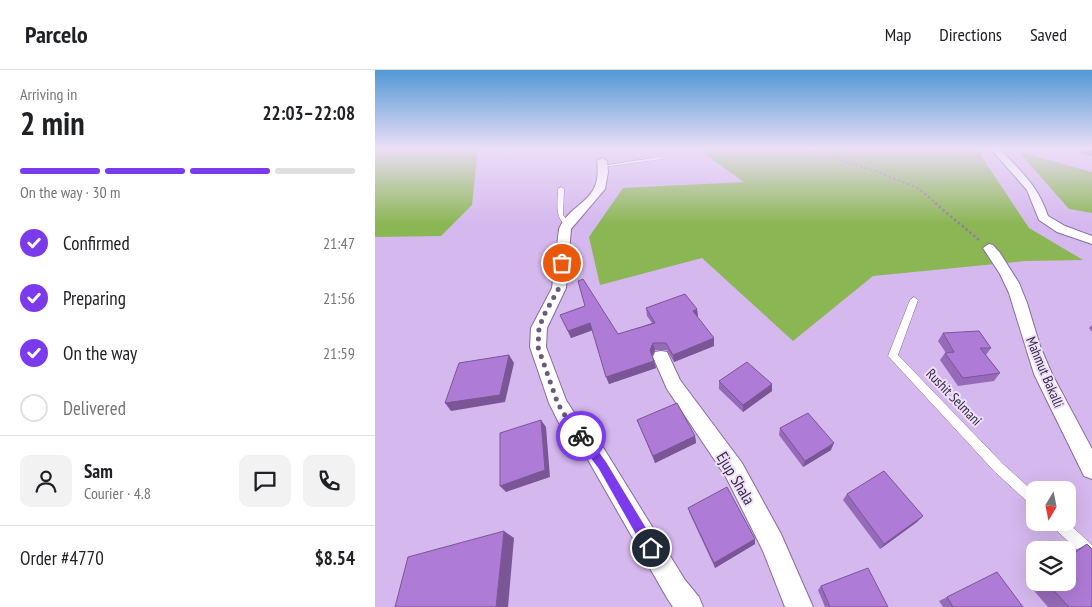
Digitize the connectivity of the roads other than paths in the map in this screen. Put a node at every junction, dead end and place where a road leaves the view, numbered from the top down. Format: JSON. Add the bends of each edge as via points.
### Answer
{"nodes":[{"id":1,"x":603,"y":173,"type":"edge"},
{"id":2,"x":1017,"y":173,"type":"edge"},
{"id":3,"x":561,"y":188,"type":"dead end"},
{"id":4,"x":567,"y":224,"type":"junction"},
{"id":5,"x":1092,"y":240,"type":"edge"},
{"id":6,"x":989,"y":248,"type":"road end"},
{"id":7,"x":914,"y":300,"type":"dead end"},
{"id":8,"x":661,"y":357,"type":"dead end"},
{"id":9,"x":1092,"y":469,"type":"edge"},
{"id":10,"x":1026,"y":493,"type":"edge"},
{"id":11,"x":1068,"y":531,"type":"edge"},
{"id":12,"x":1092,"y":554,"type":"edge"},
{"id":13,"x":689,"y":607,"type":"edge"},
{"id":14,"x":799,"y":607,"type":"edge"}],
"edges":[{"from":1,"to":4,"type":"street","via":[[603,184]]},
{"from":2,"to":5,"type":"street","via":[[1036,196],[1043,218],[1061,229]]},
{"from":3,"to":4,"type":"lane","via":[[560,215]]},
{"from":4,"to":13,"type":"street","via":[[559,288],[539,328],[538,347],[558,404],[594,451]]},
{"from":6,"to":9,"type":"street","name":"Mahmut Bakalli","via":[[1020,302],[1037,362]]},
{"from":7,"to":10,"type":"lane","name":"Rushit Selmani","via":[[893,356]]},
{"from":8,"to":14,"type":"street","name":"Ejup Shala","via":[[673,384],[734,470],[772,542]]},
{"from":11,"to":12,"type":"lane"}]}
